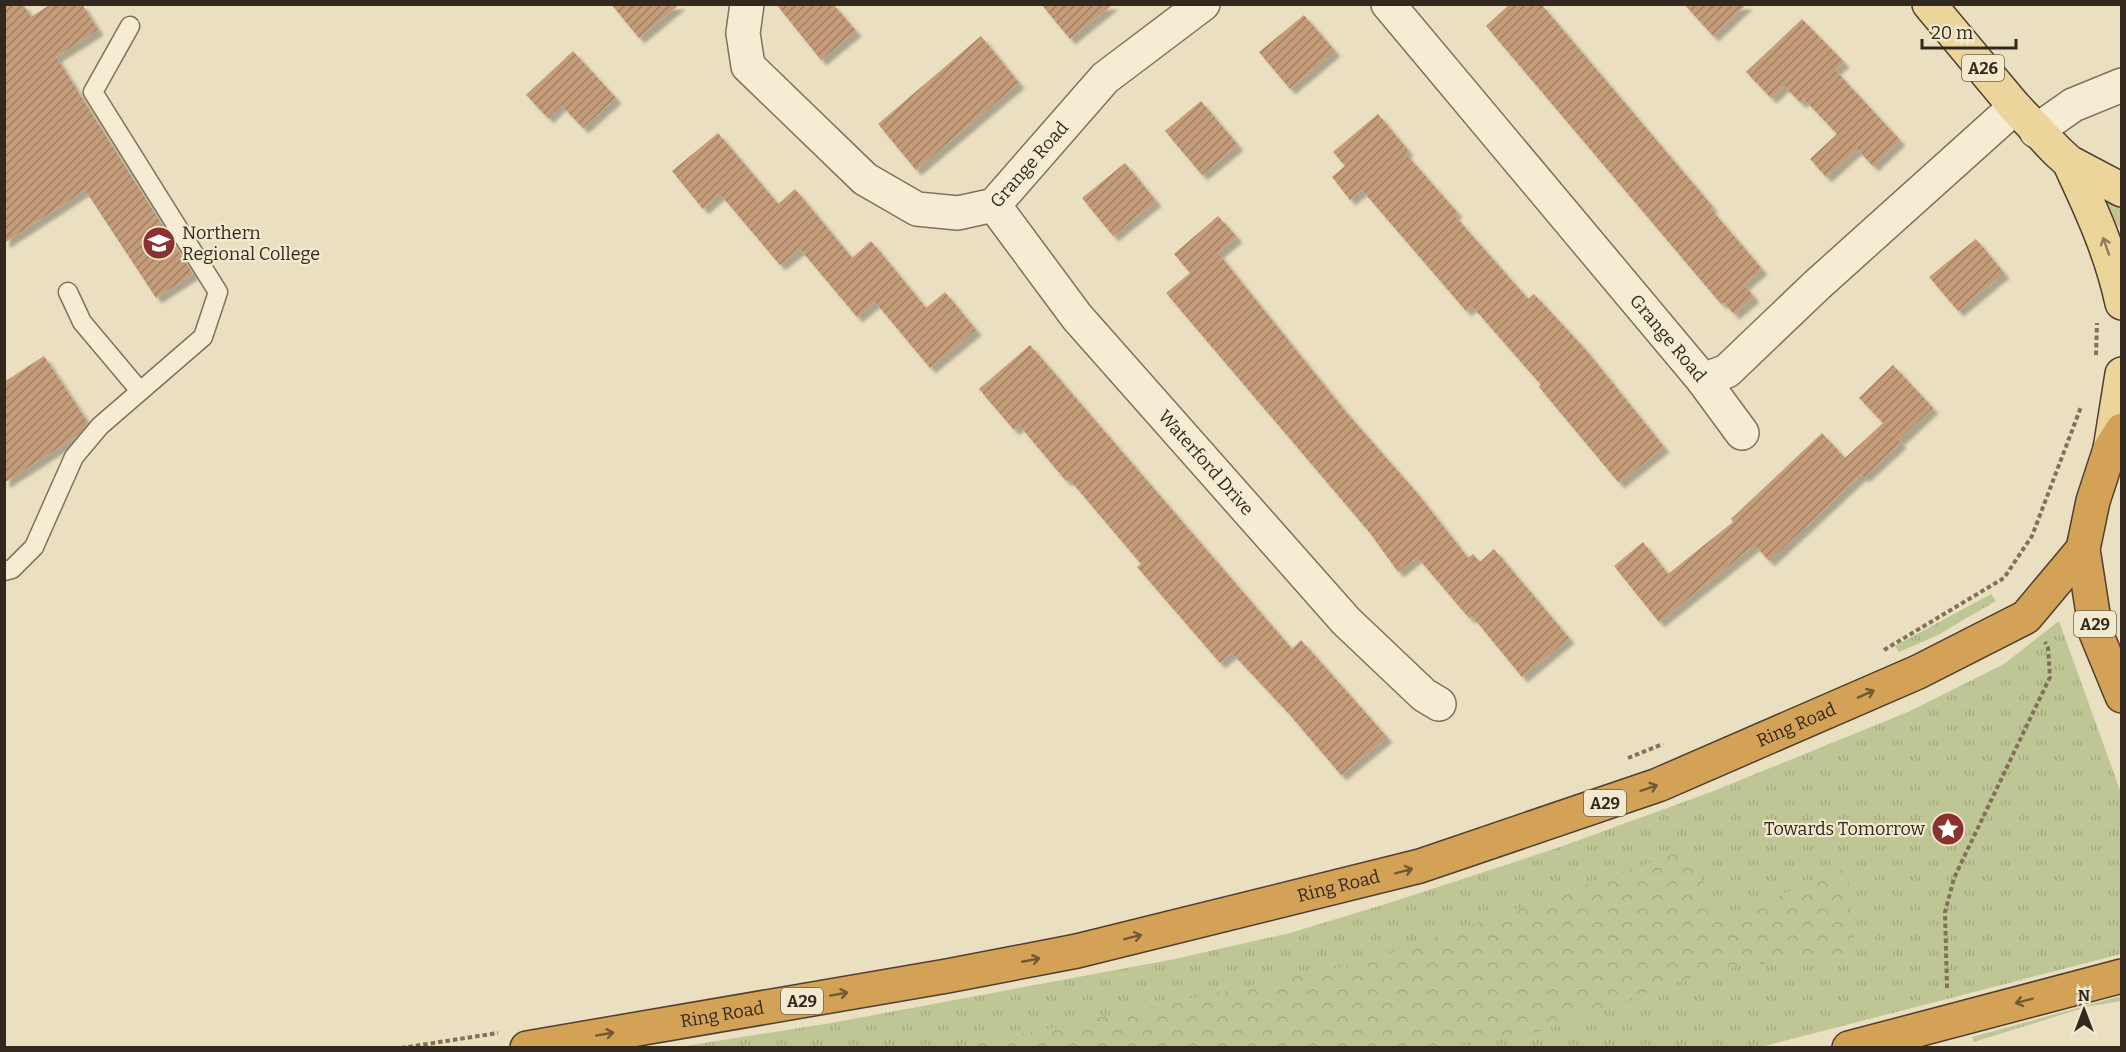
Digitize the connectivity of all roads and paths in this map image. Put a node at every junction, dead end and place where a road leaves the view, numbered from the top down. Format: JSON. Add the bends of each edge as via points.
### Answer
{"nodes":[{"id":1,"x":747,"y":4,"type":"edge"},
{"id":2,"x":1203,"y":4,"type":"edge"},
{"id":3,"x":1388,"y":4,"type":"edge"},
{"id":4,"x":1929,"y":4,"type":"edge"},
{"id":5,"x":130,"y":26,"type":"dead end"},
{"id":6,"x":2121,"y":85,"type":"edge"},
{"id":7,"x":2015,"y":107,"type":"junction"},
{"id":8,"x":2036,"y":131,"type":"junction"},
{"id":9,"x":2069,"y":162,"type":"junction"},
{"id":10,"x":2121,"y":190,"type":"edge"},
{"id":11,"x":994,"y":205,"type":"junction"},
{"id":12,"x":68,"y":292,"type":"dead end"},
{"id":13,"x":2109,"y":312,"type":"edge"},
{"id":14,"x":2109,"y":366,"type":"edge"},
{"id":15,"x":1703,"y":380,"type":"junction"},
{"id":16,"x":140,"y":391,"type":"junction"},
{"id":17,"x":2083,"y":403,"type":"dead end"},
{"id":18,"x":1742,"y":433,"type":"dead end"},
{"id":19,"x":2116,"y":439,"type":"edge"},
{"id":20,"x":2083,"y":549,"type":"junction"},
{"id":21,"x":4,"y":571,"type":"edge"},
{"id":22,"x":2048,"y":648,"type":"dead end"},
{"id":23,"x":1882,"y":652,"type":"dead end"},
{"id":24,"x":2118,"y":682,"type":"edge"},
{"id":25,"x":1439,"y":704,"type":"dead end"},
{"id":26,"x":1666,"y":743,"type":"dead end"},
{"id":27,"x":1623,"y":760,"type":"dead end"},
{"id":28,"x":2121,"y":976,"type":"edge"},
{"id":29,"x":1947,"y":995,"type":"dead end"},
{"id":30,"x":517,"y":1040,"type":"edge"},
{"id":31,"x":401,"y":1047,"type":"edge"},
{"id":32,"x":1849,"y":1047,"type":"edge"}],
"edges":[{"from":1,"to":11,"type":"street","name":"Grange Road","via":[[743,33],[748,66],[865,179],[917,209],[958,213]]},
{"from":2,"to":11,"type":"street","name":"Grange Road","via":[[1105,78]]},
{"from":3,"to":15,"type":"street","name":"Grange Road"},
{"from":4,"to":7,"type":"main road","number":"A26"},
{"from":5,"to":16,"type":"lane","via":[[93,92],[218,292],[203,337]]},
{"from":6,"to":8,"type":"street","via":[[2073,105]]},
{"from":7,"to":8,"type":"main road","number":"A26"},
{"from":7,"to":15,"type":"street","name":"Grange Road","via":[[1727,371]]},
{"from":8,"to":9,"type":"main road","number":"A26"},
{"from":9,"to":10,"type":"main road","number":"A26"},
{"from":13,"to":9,"type":"main road","number":"A26","one_way":true,"via":[[2115,274],[2099,225]]},
{"from":11,"to":25,"type":"street","name":"Waterford Drive","via":[[1077,317],[1346,621]]},
{"from":12,"to":16,"type":"lane","via":[[82,322]]},
{"from":13,"to":14,"type":"path"},
{"from":14,"to":19,"type":"main road"},
{"from":15,"to":18,"type":"street"},
{"from":16,"to":21,"type":"lane","via":[[100,426],[74,457],[34,547],[12,570]]},
{"from":17,"to":23,"type":"path","via":[[2032,536],[2004,578]]},
{"from":19,"to":20,"type":"highway","number":"A29","via":[[2093,501]]},
{"from":20,"to":24,"type":"highway","number":"A29","via":[[2096,633]]},
{"from":30,"to":20,"type":"highway","name":"Ring Road","number":"A29","one_way":true,"via":[[947,976],[1077,951],[1420,866],[1658,785],[1918,672],[2026,617]]},
{"from":22,"to":29,"type":"path","via":[[2050,677],[1954,879],[1945,912]]},
{"from":26,"to":27,"type":"path"},
{"from":28,"to":32,"type":"highway","one_way":true},
{"from":30,"to":31,"type":"path"}]}
